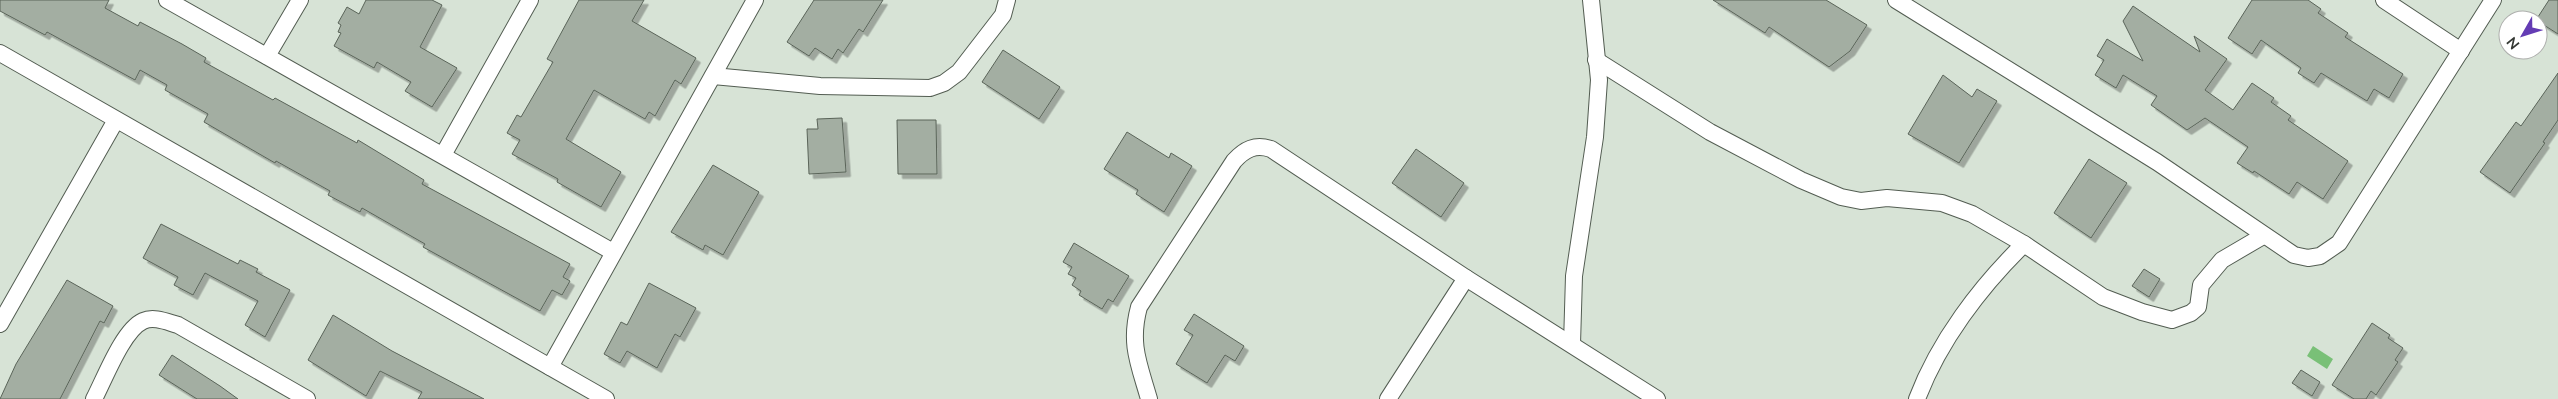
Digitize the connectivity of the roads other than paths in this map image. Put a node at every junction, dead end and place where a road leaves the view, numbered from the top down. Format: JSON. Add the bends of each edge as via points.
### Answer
{"nodes":[{"id":1,"x":167,"y":0,"type":"edge"},
{"id":2,"x":300,"y":0,"type":"edge"},
{"id":3,"x":530,"y":0,"type":"edge"},
{"id":4,"x":755,"y":0,"type":"edge"},
{"id":5,"x":1007,"y":0,"type":"edge"},
{"id":6,"x":1591,"y":0,"type":"edge"},
{"id":7,"x":1896,"y":0,"type":"edge"},
{"id":8,"x":2384,"y":0,"type":"edge"},
{"id":9,"x":2493,"y":0,"type":"edge"},
{"id":10,"x":2461,"y":51,"type":"junction"},
{"id":11,"x":0,"y":53,"type":"edge"},
{"id":12,"x":267,"y":56,"type":"junction"},
{"id":13,"x":1596,"y":60,"type":"junction"},
{"id":14,"x":713,"y":76,"type":"junction"},
{"id":15,"x":116,"y":120,"type":"junction"},
{"id":16,"x":442,"y":155,"type":"junction"},
{"id":17,"x":2263,"y":236,"type":"junction"},
{"id":18,"x":2024,"y":244,"type":"junction"},
{"id":19,"x":613,"y":252,"type":"junction"},
{"id":20,"x":1466,"y":278,"type":"junction"},
{"id":21,"x":0,"y":324,"type":"edge"},
{"id":22,"x":1572,"y":344,"type":"junction"},
{"id":23,"x":550,"y":367,"type":"junction"},
{"id":24,"x":94,"y":399,"type":"edge"},
{"id":25,"x":307,"y":399,"type":"edge"},
{"id":26,"x":606,"y":399,"type":"edge"},
{"id":27,"x":1149,"y":399,"type":"edge"},
{"id":28,"x":1388,"y":399,"type":"edge"},
{"id":29,"x":1657,"y":399,"type":"edge"},
{"id":30,"x":1917,"y":399,"type":"edge"}],
"edges":[{"from":1,"to":12,"type":"street"},
{"from":2,"to":12,"type":"street"},
{"from":3,"to":16,"type":"street"},
{"from":4,"to":14,"type":"street"},
{"from":5,"to":14,"type":"street","via":[[1003,16],[959,72],[930,88],[820,86]]},
{"from":6,"to":13,"type":"street"},
{"from":7,"to":17,"type":"street","via":[[2157,162]]},
{"from":8,"to":10,"type":"street"},
{"from":9,"to":10,"type":"street"},
{"from":10,"to":17,"type":"street","via":[[2332,250],[2308,258],[2294,254]]},
{"from":11,"to":15,"type":"street"},
{"from":12,"to":16,"type":"street"},
{"from":13,"to":18,"type":"street","via":[[1710,132],[1801,180],[1841,197],[1942,203],[1972,214]]},
{"from":13,"to":22,"type":"street","via":[[1599,80],[1595,137],[1574,276]]},
{"from":14,"to":19,"type":"street"},
{"from":15,"to":21,"type":"street"},
{"from":15,"to":23,"type":"street"},
{"from":16,"to":19,"type":"street"},
{"from":17,"to":18,"type":"street","via":[[2222,260],[2201,285],[2198,306],[2191,313],[2172,320],[2103,297]]},
{"from":18,"to":30,"type":"street","via":[[1986,285],[1948,337]]},
{"from":19,"to":23,"type":"street"},
{"from":20,"to":22,"type":"street"},
{"from":20,"to":27,"type":"street","via":[[1271,149],[1262,146],[1252,148],[1234,161],[1139,307],[1134,346]]},
{"from":20,"to":28,"type":"street"},
{"from":22,"to":29,"type":"street"},
{"from":23,"to":26,"type":"street"},
{"from":24,"to":25,"type":"street","via":[[131,329],[145,320],[178,325]]}]}
